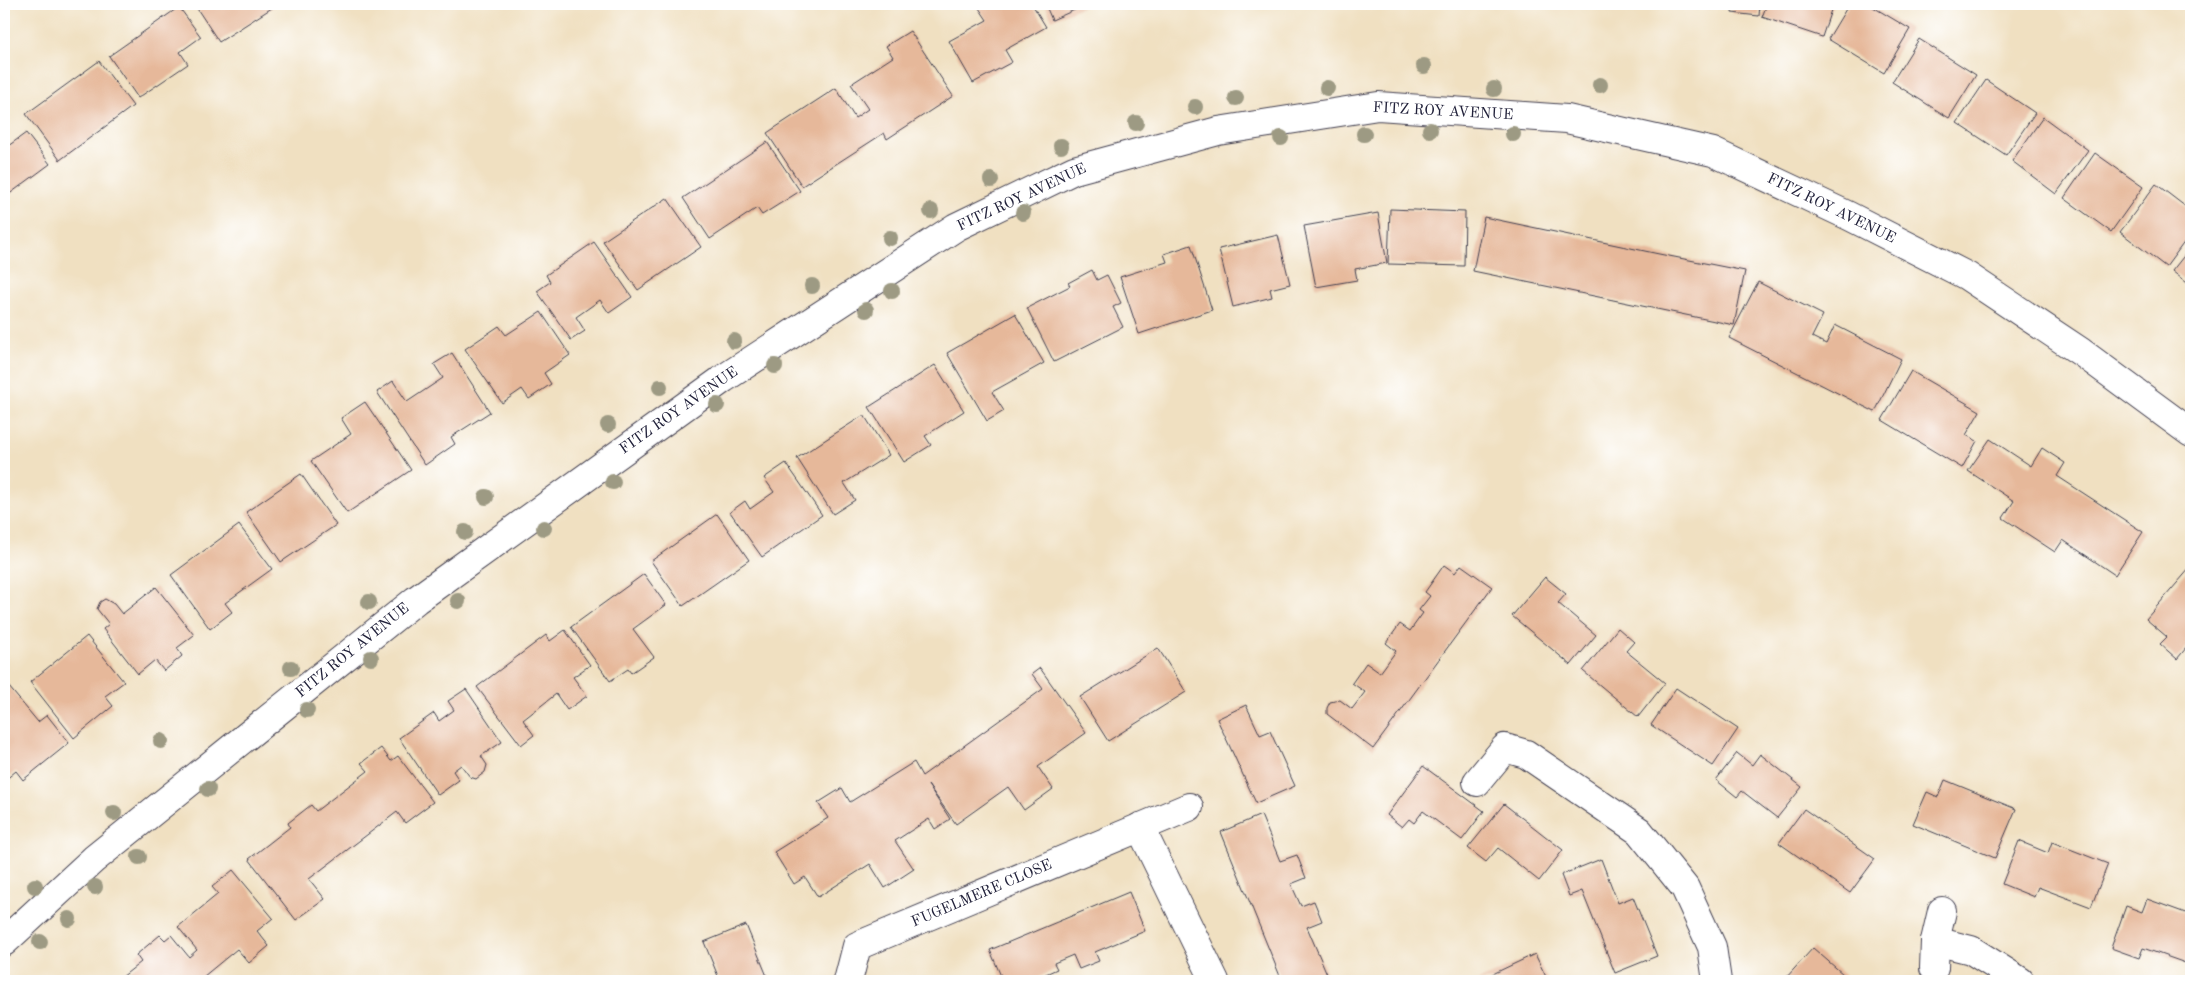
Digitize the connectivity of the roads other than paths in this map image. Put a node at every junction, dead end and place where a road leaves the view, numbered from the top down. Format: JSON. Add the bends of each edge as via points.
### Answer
{"nodes":[{"id":1,"x":2191,"y":433,"type":"edge"},
{"id":2,"x":1477,"y":782,"type":"dead end"},
{"id":3,"x":1189,"y":807,"type":"dead end"},
{"id":4,"x":1140,"y":827,"type":"junction"},
{"id":5,"x":1942,"y":911,"type":"dead end"},
{"id":6,"x":4,"y":942,"type":"edge"},
{"id":7,"x":848,"y":981,"type":"edge"},
{"id":8,"x":1214,"y":981,"type":"edge"},
{"id":9,"x":1717,"y":981,"type":"edge"},
{"id":10,"x":2020,"y":981,"type":"edge"}],
"edges":[{"from":1,"to":6,"type":"street","name":"FITZ ROY AVENUE","via":[[2081,352],[1967,276],[1713,152],[1567,119],[1378,106],[1218,131],[1074,170],[956,227],[723,379],[416,600],[94,859]]},
{"from":2,"to":9,"type":"street","via":[[1505,748],[1526,754],[1639,831],[1685,888],[1712,947]]},
{"from":3,"to":4,"type":"street","name":"FUGELMERE CLOSE"},
{"from":4,"to":7,"type":"street","name":"FUGELMERE CLOSE","via":[[857,946]]},
{"from":4,"to":8,"type":"street"},
{"from":5,"to":10,"type":"street","via":[[1934,954],[1971,950]]}]}
